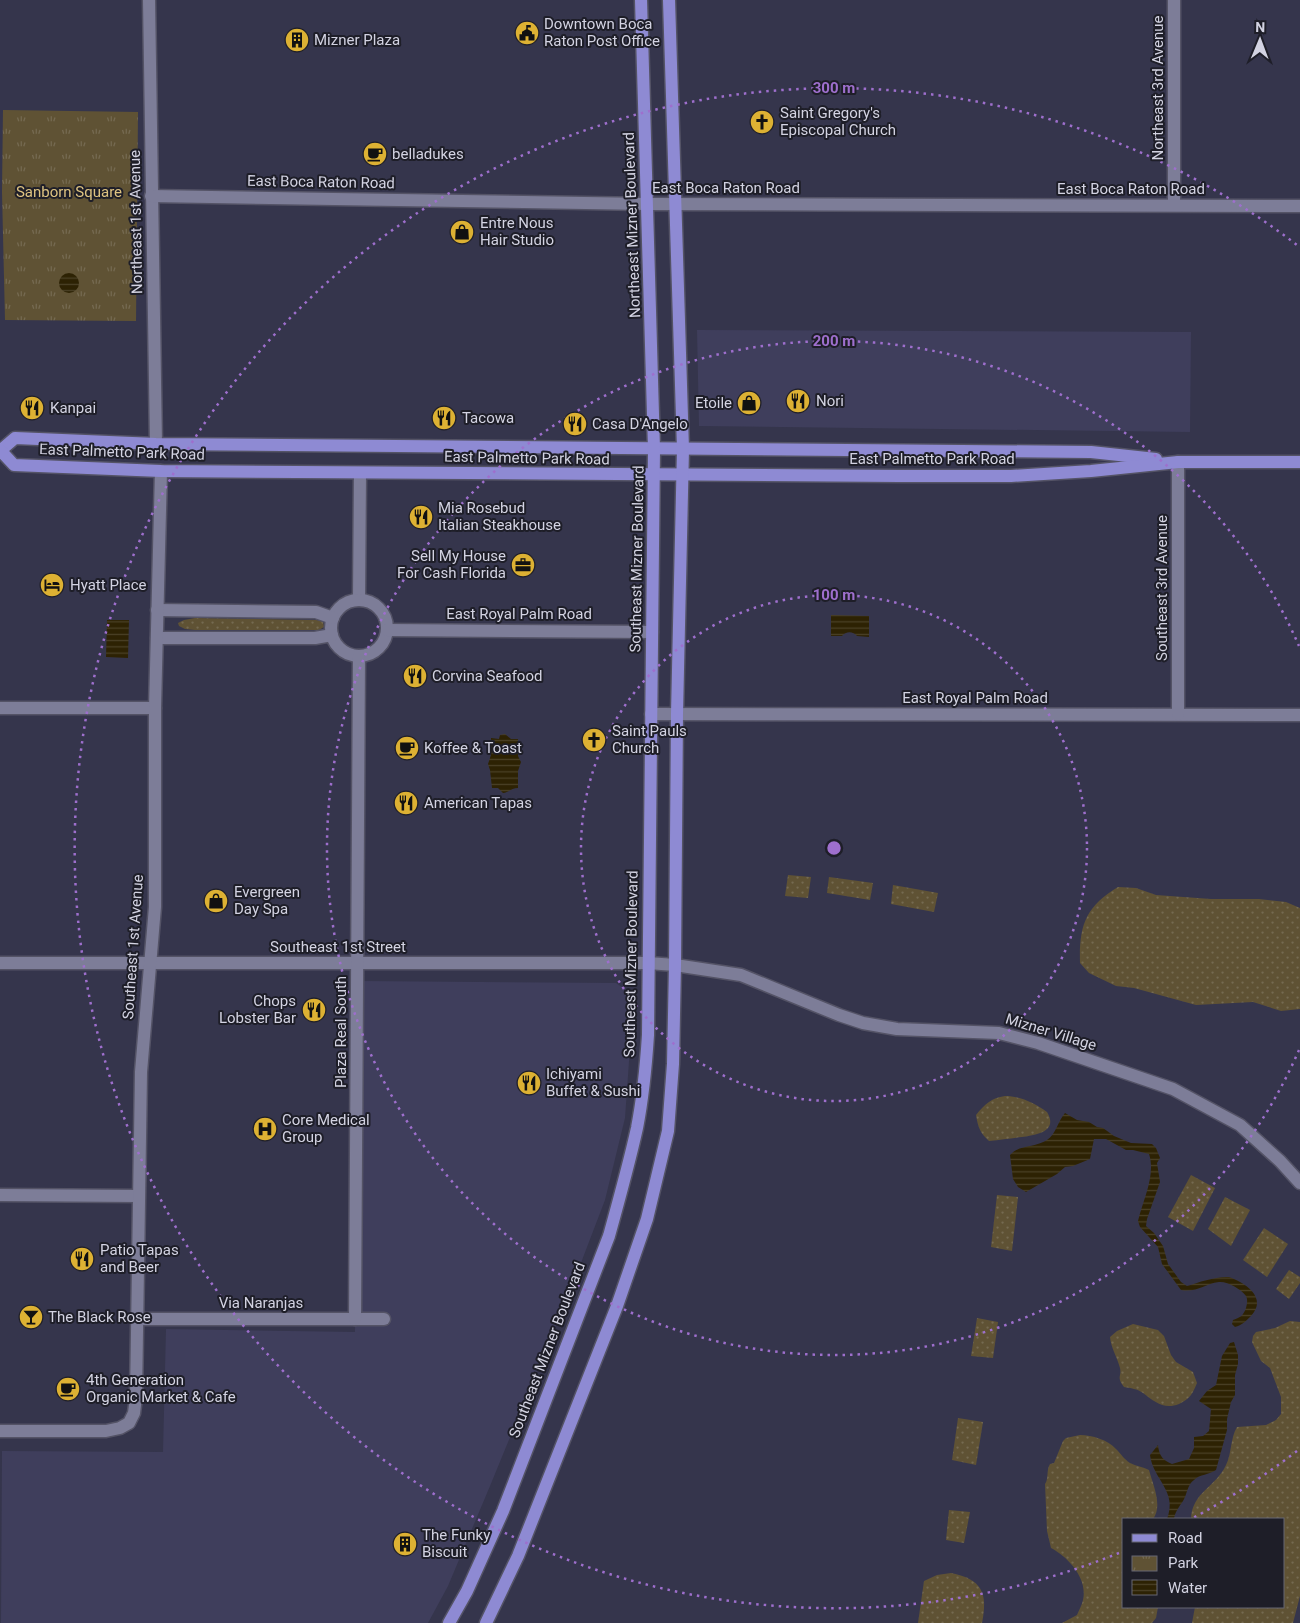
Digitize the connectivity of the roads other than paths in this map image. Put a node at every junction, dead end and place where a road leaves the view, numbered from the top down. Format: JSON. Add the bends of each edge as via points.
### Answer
{"nodes":[{"id":1,"x":150,"y":0,"type":"edge"},
{"id":2,"x":641,"y":0,"type":"edge"},
{"id":3,"x":669,"y":0,"type":"edge"},
{"id":4,"x":1174,"y":0,"type":"edge"},
{"id":5,"x":151,"y":196,"type":"junction"},
{"id":6,"x":647,"y":204,"type":"junction"},
{"id":7,"x":675,"y":204,"type":"junction"},
{"id":8,"x":1174,"y":205,"type":"junction"},
{"id":9,"x":1300,"y":206,"type":"edge"},
{"id":10,"x":156,"y":444,"type":"junction"},
{"id":11,"x":654,"y":449,"type":"junction"},
{"id":12,"x":683,"y":449,"type":"junction"},
{"id":13,"x":0,"y":451,"type":"edge"},
{"id":14,"x":1178,"y":462,"type":"junction"},
{"id":15,"x":1300,"y":462,"type":"edge"},
{"id":16,"x":161,"y":471,"type":"junction"},
{"id":17,"x":360,"y":473,"type":"junction"},
{"id":18,"x":682,"y":475,"type":"junction"},
{"id":19,"x":654,"y":476,"type":"junction"},
{"id":20,"x":359,"y":600,"type":"junction"},
{"id":21,"x":157,"y":610,"type":"junction"},
{"id":22,"x":333,"y":618,"type":"junction"},
{"id":23,"x":387,"y":630,"type":"junction"},
{"id":24,"x":652,"y":632,"type":"junction"},
{"id":25,"x":332,"y":634,"type":"junction"},
{"id":26,"x":157,"y":638,"type":"junction"},
{"id":27,"x":359,"y":656,"type":"junction"},
{"id":28,"x":0,"y":708,"type":"edge"},
{"id":29,"x":155,"y":708,"type":"junction"},
{"id":30,"x":650,"y":714,"type":"junction"},
{"id":31,"x":677,"y":714,"type":"junction"},
{"id":32,"x":1178,"y":714,"type":"junction"},
{"id":33,"x":1300,"y":714,"type":"edge"},
{"id":34,"x":0,"y":963,"type":"edge"},
{"id":35,"x":358,"y":963,"type":"junction"},
{"id":36,"x":150,"y":964,"type":"junction"},
{"id":37,"x":648,"y":964,"type":"junction"},
{"id":38,"x":676,"y":964,"type":"junction"},
{"id":39,"x":1300,"y":1183,"type":"edge"},
{"id":40,"x":0,"y":1195,"type":"edge"},
{"id":41,"x":138,"y":1196,"type":"junction"},
{"id":42,"x":137,"y":1319,"type":"junction"},
{"id":43,"x":355,"y":1319,"type":"junction"},
{"id":44,"x":384,"y":1319,"type":"dead end"},
{"id":45,"x":0,"y":1431,"type":"edge"},
{"id":46,"x":450,"y":1623,"type":"edge"},
{"id":47,"x":486,"y":1623,"type":"edge"}],
"edges":[{"from":1,"to":5,"type":"street","name":"Northeast 1st Avenue"},
{"from":2,"to":6,"type":"main road","name":"Northeast Mizner Boulevard"},
{"from":3,"to":7,"type":"main road"},
{"from":4,"to":8,"type":"street","name":"Northeast 3rd Avenue"},
{"from":5,"to":6,"type":"street","name":"East Boca Raton Road"},
{"from":5,"to":10,"type":"street","name":"Northeast 1st Avenue"},
{"from":6,"to":7,"type":"street","name":"East Boca Raton Road"},
{"from":6,"to":11,"type":"main road","name":"Northeast Mizner Boulevard"},
{"from":7,"to":8,"type":"street","name":"East Boca Raton Road"},
{"from":7,"to":12,"type":"main road"},
{"from":8,"to":9,"type":"street","name":"East Boca Raton Road"},
{"from":10,"to":11,"type":"main road","name":"East Palmetto Park Road"},
{"from":10,"to":13,"type":"main road","name":"East Palmetto Park Road","via":[[15,438]]},
{"from":11,"to":12,"type":"main road","name":"East Palmetto Park Road"},
{"from":11,"to":19,"type":"main road","name":"Southeast Mizner Boulevard"},
{"from":12,"to":14,"type":"main road","name":"East Palmetto Park Road","via":[[1092,452]]},
{"from":12,"to":18,"type":"main road"},
{"from":13,"to":16,"type":"main road","name":"East Palmetto Park Road","via":[[14,465]]},
{"from":14,"to":15,"type":"main road","name":"East Palmetto Park Road"},
{"from":14,"to":18,"type":"main road","name":"East Palmetto Park Road","via":[[1091,472],[1011,476]]},
{"from":14,"to":32,"type":"street","name":"Southeast 3rd Avenue"},
{"from":16,"to":17,"type":"main road","name":"East Palmetto Park Road"},
{"from":16,"to":21,"type":"street","name":"Southeast 1st Avenue"},
{"from":17,"to":19,"type":"main road","name":"East Palmetto Park Road"},
{"from":17,"to":20,"type":"street"},
{"from":18,"to":19,"type":"main road","name":"East Palmetto Park Road"},
{"from":18,"to":31,"type":"main road"},
{"from":19,"to":24,"type":"main road","name":"Southeast Mizner Boulevard"},
{"from":20,"to":22,"type":"street","via":[[343,605]]},
{"from":20,"to":23,"type":"street","via":[[376,606],[382,612]]},
{"from":21,"to":22,"type":"street","via":[[316,612]]},
{"from":21,"to":26,"type":"street","name":"Southeast 1st Avenue"},
{"from":22,"to":25,"type":"street"},
{"from":23,"to":24,"type":"street","name":"East Royal Palm Road"},
{"from":23,"to":27,"type":"street","via":[[375,651]]},
{"from":24,"to":30,"type":"main road","name":"Southeast Mizner Boulevard"},
{"from":25,"to":26,"type":"street","via":[[315,638]]},
{"from":25,"to":27,"type":"street","via":[[342,650]]},
{"from":26,"to":29,"type":"street","name":"Southeast 1st Avenue"},
{"from":27,"to":35,"type":"street","name":"Plaza Real South"},
{"from":28,"to":29,"type":"street"},
{"from":29,"to":36,"type":"street","name":"Southeast 1st Avenue","via":[[155,907]]},
{"from":30,"to":31,"type":"street","name":"East Royal Palm Road"},
{"from":30,"to":37,"type":"main road","name":"Southeast Mizner Boulevard"},
{"from":31,"to":32,"type":"street","name":"East Royal Palm Road"},
{"from":31,"to":38,"type":"main road"},
{"from":32,"to":33,"type":"street","name":"East Royal Palm Road"},
{"from":34,"to":36,"type":"street","name":"Southeast 1st Street"},
{"from":35,"to":36,"type":"street","name":"Southeast 1st Street"},
{"from":35,"to":37,"type":"street","name":"Southeast 1st Street"},
{"from":35,"to":43,"type":"street","name":"Plaza Real South"},
{"from":36,"to":41,"type":"street","name":"Southeast 1st Avenue","via":[[141,1072]]},
{"from":37,"to":38,"type":"street","name":"Southeast 1st Street"},
{"from":37,"to":46,"type":"main road","name":"Southeast Mizner Boulevard","via":[[648,1035],[642,1096],[611,1227],[503,1511]]},
{"from":38,"to":39,"type":"street","name":"Mizner Village","via":[[741,975],[863,1022],[897,1029],[999,1033],[1173,1089],[1240,1125]]},
{"from":38,"to":47,"type":"main road","via":[[668,1131],[647,1219],[617,1306],[518,1556]]},
{"from":40,"to":41,"type":"street"},
{"from":41,"to":42,"type":"street","name":"Southeast 1st Avenue"},
{"from":42,"to":43,"type":"street","name":"Via Naranjas"},
{"from":42,"to":45,"type":"street","name":"Southeast 1st Avenue","via":[[136,1397],[129,1423],[106,1430]]},
{"from":43,"to":44,"type":"street","name":"Via Naranjas"}]}
